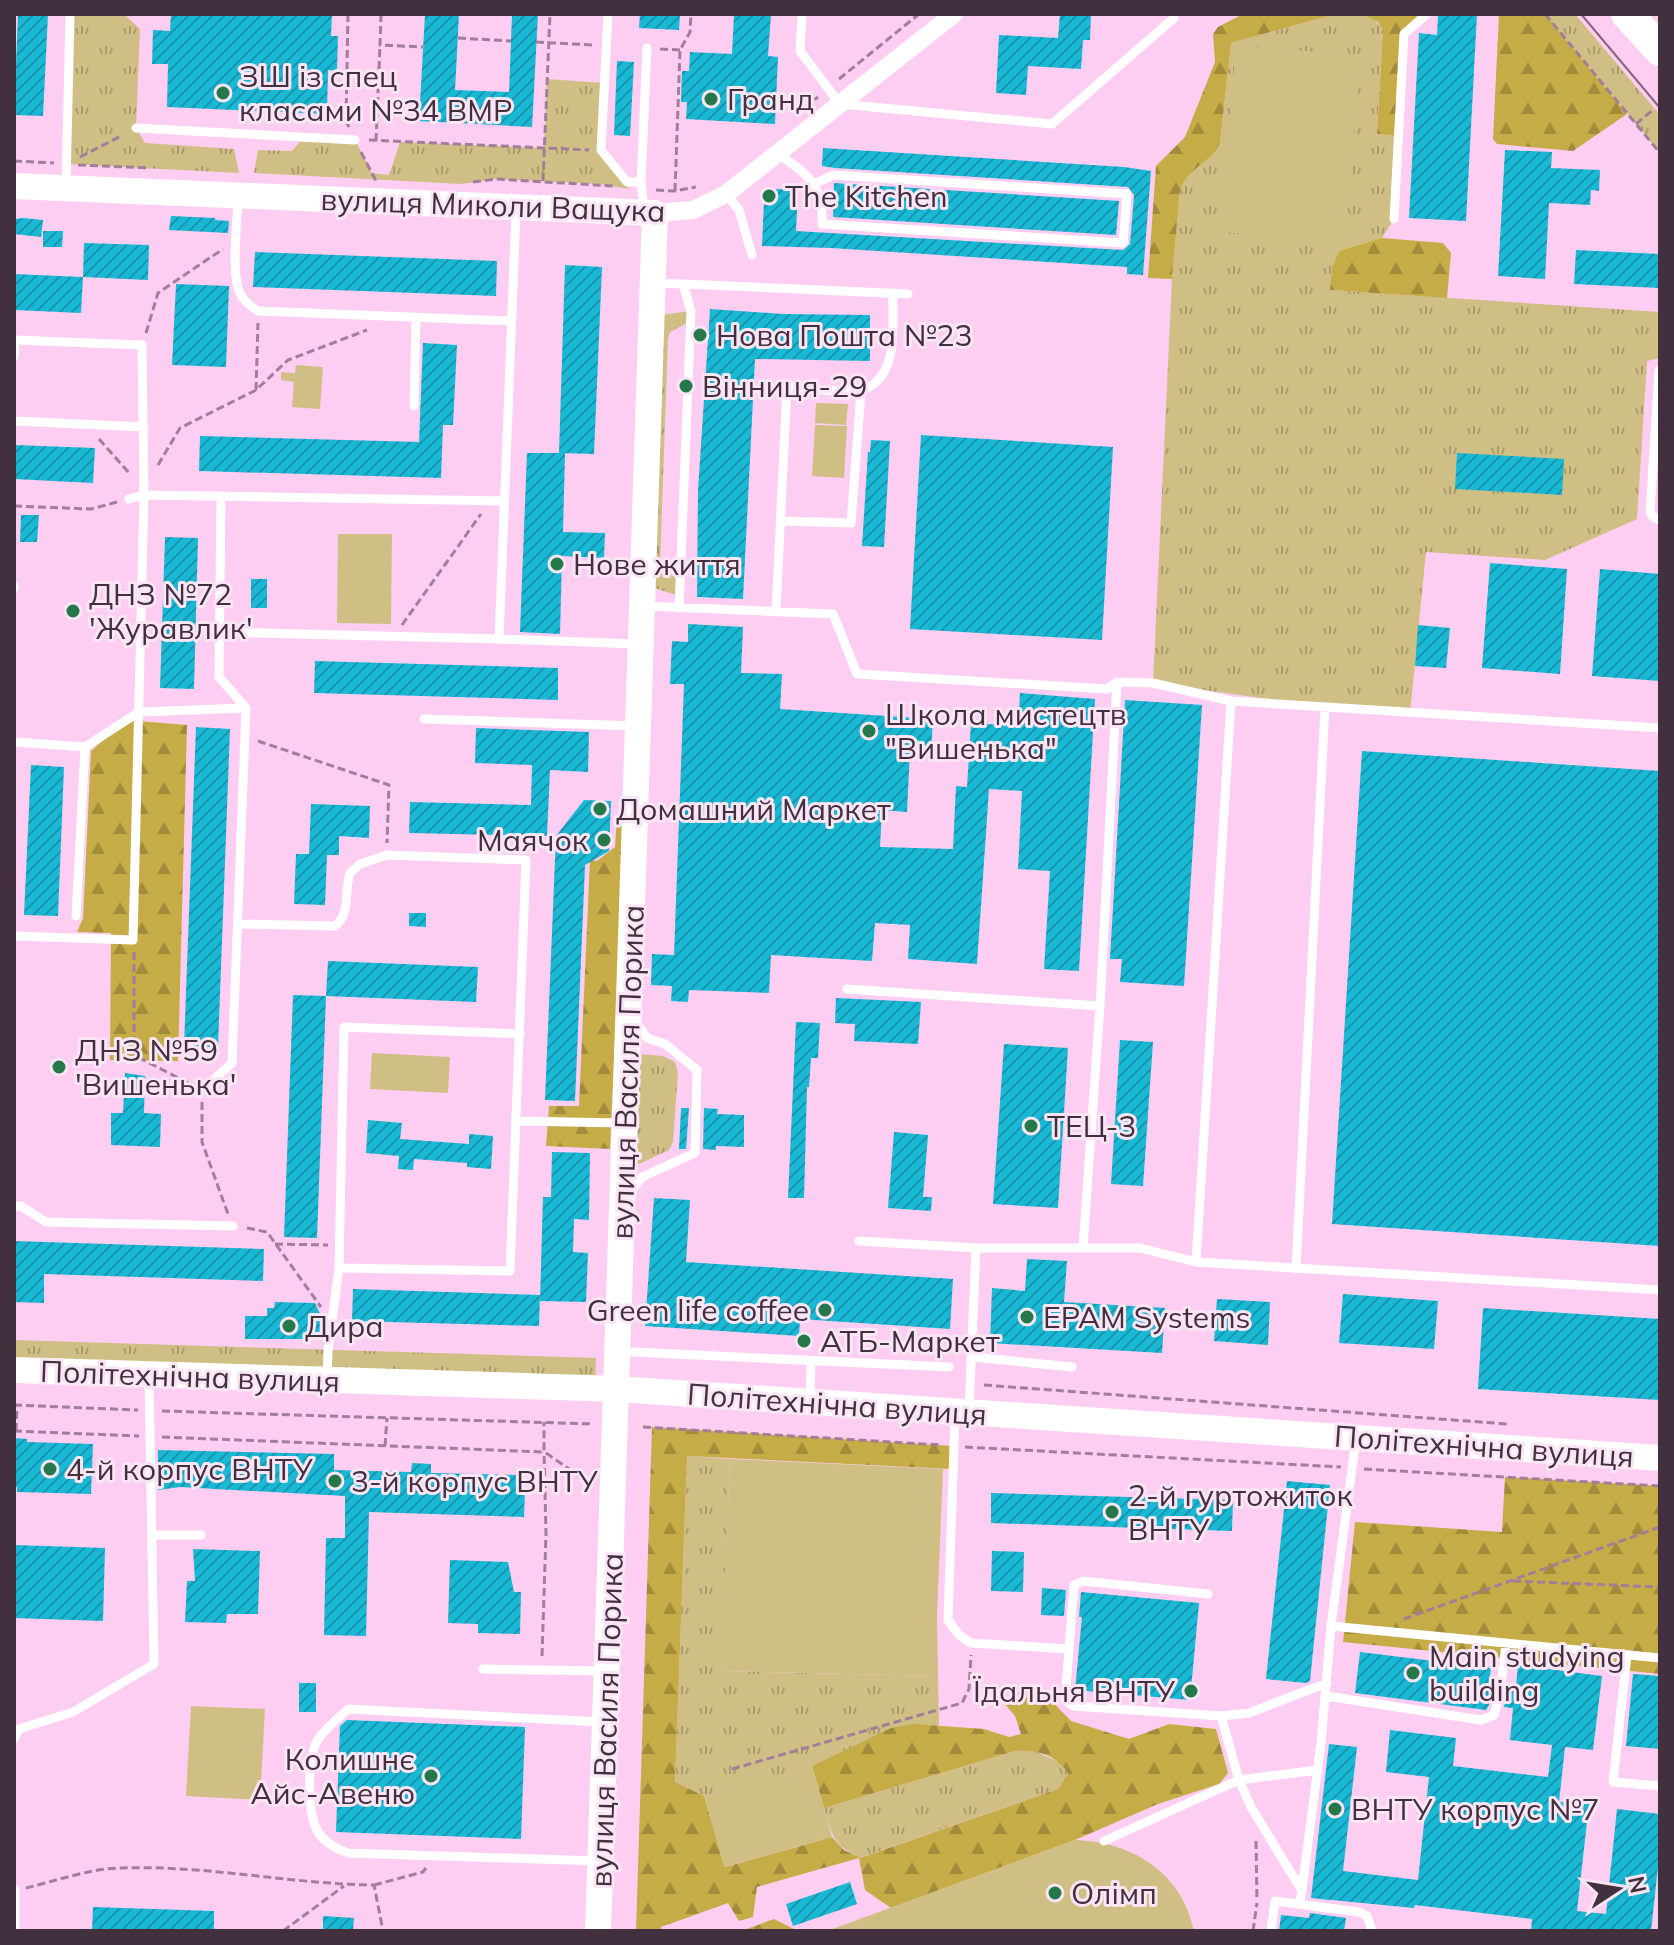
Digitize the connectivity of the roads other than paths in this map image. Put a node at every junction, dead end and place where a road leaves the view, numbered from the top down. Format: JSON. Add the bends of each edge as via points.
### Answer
{"nodes":[{"id":1,"x":70,"y":14,"type":"edge"},
{"id":2,"x":608,"y":14,"type":"edge"},
{"id":3,"x":802,"y":14,"type":"edge"},
{"id":4,"x":954,"y":14,"type":"edge"},
{"id":5,"x":1174,"y":14,"type":"edge"},
{"id":6,"x":1427,"y":14,"type":"edge"},
{"id":7,"x":1627,"y":14,"type":"edge"},
{"id":8,"x":647,"y":48,"type":"dead end"},
{"id":9,"x":1660,"y":50,"type":"edge"},
{"id":10,"x":840,"y":104,"type":"junction"},
{"id":11,"x":136,"y":128,"type":"road end"},
{"id":12,"x":355,"y":140,"type":"road end"},
{"id":13,"x":778,"y":154,"type":"junction"},
{"id":14,"x":66,"y":176,"type":"junction"},
{"id":15,"x":814,"y":184,"type":"junction"},
{"id":16,"x":14,"y":186,"type":"edge"},
{"id":17,"x":726,"y":194,"type":"junction"},
{"id":18,"x":238,"y":196,"type":"junction"},
{"id":19,"x":646,"y":199,"type":"junction"},
{"id":20,"x":517,"y":207,"type":"junction"},
{"id":21,"x":1394,"y":219,"type":"dead end"},
{"id":22,"x":752,"y":255,"type":"dead end"},
{"id":23,"x":653,"y":283,"type":"junction"},
{"id":24,"x":683,"y":284,"type":"junction"},
{"id":25,"x":893,"y":293,"type":"junction"},
{"id":26,"x":908,"y":294,"type":"dead end"},
{"id":27,"x":416,"y":317,"type":"junction"},
{"id":28,"x":512,"y":321,"type":"junction"},
{"id":29,"x":14,"y":340,"type":"edge"},
{"id":30,"x":14,"y":357,"type":"edge"},
{"id":31,"x":1659,"y":371,"type":"edge"},
{"id":32,"x":861,"y":391,"type":"junction"},
{"id":33,"x":414,"y":406,"type":"dead end"},
{"id":34,"x":14,"y":421,"type":"edge"},
{"id":35,"x":144,"y":427,"type":"junction"},
{"id":36,"x":144,"y":492,"type":"junction"},
{"id":37,"x":221,"y":496,"type":"junction"},
{"id":38,"x":129,"y":499,"type":"road end"},
{"id":39,"x":505,"y":501,"type":"junction"},
{"id":40,"x":1660,"y":520,"type":"edge"},
{"id":41,"x":780,"y":521,"type":"junction"},
{"id":42,"x":642,"y":606,"type":"junction"},
{"id":43,"x":679,"y":608,"type":"junction"},
{"id":44,"x":776,"y":611,"type":"junction"},
{"id":45,"x":219,"y":632,"type":"junction"},
{"id":46,"x":499,"y":639,"type":"junction"},
{"id":47,"x":641,"y":644,"type":"junction"},
{"id":48,"x":1117,"y":682,"type":"junction"},
{"id":49,"x":1231,"y":701,"type":"junction"},
{"id":50,"x":1325,"y":707,"type":"junction"},
{"id":51,"x":246,"y":708,"type":"junction"},
{"id":52,"x":139,"y":712,"type":"junction"},
{"id":53,"x":424,"y":719,"type":"dead end"},
{"id":54,"x":638,"y":727,"type":"junction"},
{"id":55,"x":1660,"y":728,"type":"edge"},
{"id":56,"x":14,"y":742,"type":"edge"},
{"id":57,"x":85,"y":747,"type":"junction"},
{"id":58,"x":76,"y":916,"type":"dead end"},
{"id":59,"x":238,"y":924,"type":"junction"},
{"id":60,"x":14,"y":936,"type":"edge"},
{"id":61,"x":847,"y":989,"type":"dead end"},
{"id":62,"x":1100,"y":1006,"type":"junction"},
{"id":63,"x":629,"y":1012,"type":"junction"},
{"id":64,"x":520,"y":1034,"type":"junction"},
{"id":65,"x":202,"y":1090,"type":"road end"},
{"id":66,"x":516,"y":1121,"type":"junction"},
{"id":67,"x":625,"y":1123,"type":"junction"},
{"id":68,"x":623,"y":1202,"type":"junction"},
{"id":69,"x":14,"y":1206,"type":"edge"},
{"id":70,"x":233,"y":1226,"type":"road end"},
{"id":71,"x":859,"y":1241,"type":"dead end"},
{"id":72,"x":1083,"y":1247,"type":"junction"},
{"id":73,"x":976,"y":1248,"type":"junction"},
{"id":74,"x":1196,"y":1262,"type":"junction"},
{"id":75,"x":339,"y":1268,"type":"junction"},
{"id":76,"x":1296,"y":1269,"type":"junction"},
{"id":77,"x":1660,"y":1290,"type":"edge"},
{"id":78,"x":633,"y":1352,"type":"dead end"},
{"id":79,"x":972,"y":1357,"type":"junction"},
{"id":80,"x":811,"y":1361,"type":"junction"},
{"id":81,"x":949,"y":1367,"type":"dead end"},
{"id":82,"x":1072,"y":1367,"type":"dead end"},
{"id":83,"x":14,"y":1370,"type":"edge"},
{"id":84,"x":149,"y":1375,"type":"junction"},
{"id":85,"x":327,"y":1380,"type":"junction"},
{"id":86,"x":617,"y":1389,"type":"junction"},
{"id":87,"x":810,"y":1402,"type":"junction"},
{"id":88,"x":962,"y":1413,"type":"junction"},
{"id":89,"x":1356,"y":1438,"type":"junction"},
{"id":90,"x":1660,"y":1458,"type":"edge"},
{"id":91,"x":152,"y":1535,"type":"junction"},
{"id":92,"x":201,"y":1535,"type":"dead end"},
{"id":93,"x":1208,"y":1594,"type":"dead end"},
{"id":94,"x":1331,"y":1626,"type":"junction"},
{"id":95,"x":1506,"y":1644,"type":"junction"},
{"id":96,"x":1069,"y":1649,"type":"junction"},
{"id":97,"x":1627,"y":1655,"type":"junction"},
{"id":98,"x":1660,"y":1658,"type":"edge"},
{"id":99,"x":483,"y":1669,"type":"dead end"},
{"id":100,"x":608,"y":1671,"type":"junction"},
{"id":101,"x":1327,"y":1683,"type":"junction"},
{"id":102,"x":1326,"y":1696,"type":"junction"},
{"id":103,"x":1221,"y":1716,"type":"junction"},
{"id":104,"x":606,"y":1723,"type":"junction"},
{"id":105,"x":14,"y":1739,"type":"edge"},
{"id":106,"x":1318,"y":1770,"type":"junction"},
{"id":107,"x":1239,"y":1780,"type":"junction"},
{"id":108,"x":1660,"y":1786,"type":"edge"},
{"id":109,"x":1104,"y":1841,"type":"dead end"},
{"id":110,"x":601,"y":1861,"type":"junction"},
{"id":111,"x":15,"y":1890,"type":"edge"},
{"id":112,"x":1302,"y":1891,"type":"junction"},
{"id":113,"x":1300,"y":1904,"type":"junction"},
{"id":114,"x":15,"y":1928,"type":"edge"},
{"id":115,"x":598,"y":1931,"type":"edge"},
{"id":116,"x":1271,"y":1931,"type":"edge"},
{"id":117,"x":1372,"y":1931,"type":"edge"}],
"edges":[{"from":1,"to":14,"type":"lane"},
{"from":2,"to":19,"type":"lane","via":[[601,150]]},
{"from":3,"to":10,"type":"lane","via":[[800,51]]},
{"from":4,"to":10,"type":"street","name":"вулиця Миколи Ващука"},
{"from":5,"to":10,"type":"lane","via":[[1052,124]]},
{"from":6,"to":21,"type":"lane","via":[[1404,34]]},
{"from":7,"to":9,"type":"highway"},
{"from":8,"to":19,"type":"lane"},
{"from":10,"to":13,"type":"street","name":"вулиця Миколи Ващука"},
{"from":11,"to":12,"type":"lane"},
{"from":13,"to":15,"type":"lane"},
{"from":13,"to":17,"type":"street","name":"вулиця Миколи Ващука"},
{"from":14,"to":16,"type":"street","name":"вулиця Миколи Ващука"},
{"from":14,"to":18,"type":"street","name":"вулиця Миколи Ващука"},
{"from":15,"to":15,"type":"lane","via":[[833,175],[1127,194],[1123,243],[822,224]]},
{"from":17,"to":19,"type":"street","name":"вулиця Миколи Ващука","via":[[698,209]]},
{"from":17,"to":22,"type":"lane","via":[[739,210]]},
{"from":18,"to":20,"type":"street","name":"вулиця Миколи Ващука","via":[[383,187]]},
{"from":18,"to":27,"type":"lane","via":[[238,288],[258,311]]},
{"from":19,"to":20,"type":"street","name":"вулиця Миколи Ващука"},
{"from":19,"to":23,"type":"street","name":"вулиця Василя Порика"},
{"from":20,"to":28,"type":"lane"},
{"from":23,"to":24,"type":"lane"},
{"from":23,"to":42,"type":"street","name":"вулиця Василя Порика"},
{"from":24,"to":25,"type":"lane"},
{"from":24,"to":43,"type":"lane","via":[[691,311]]},
{"from":25,"to":26,"type":"lane"},
{"from":25,"to":32,"type":"lane","via":[[888,367],[882,378]]},
{"from":27,"to":28,"type":"lane"},
{"from":27,"to":33,"type":"lane"},
{"from":28,"to":39,"type":"lane"},
{"from":29,"to":30,"type":"lane"},
{"from":29,"to":35,"type":"lane","via":[[142,345]]},
{"from":31,"to":40,"type":"lane","via":[[1650,512]]},
{"from":32,"to":41,"type":"lane","via":[[851,523]]},
{"from":32,"to":41,"type":"lane","via":[[787,386]]},
{"from":34,"to":35,"type":"lane"},
{"from":35,"to":36,"type":"lane"},
{"from":36,"to":37,"type":"lane"},
{"from":36,"to":38,"type":"lane"},
{"from":36,"to":52,"type":"lane"},
{"from":37,"to":39,"type":"lane"},
{"from":37,"to":45,"type":"lane"},
{"from":39,"to":46,"type":"lane"},
{"from":41,"to":44,"type":"lane"},
{"from":42,"to":43,"type":"lane"},
{"from":42,"to":47,"type":"street","name":"вулиця Василя Порика"},
{"from":43,"to":44,"type":"lane"},
{"from":44,"to":48,"type":"lane","via":[[833,614],[857,674],[1107,689]]},
{"from":45,"to":46,"type":"lane"},
{"from":45,"to":51,"type":"lane","via":[[219,677]]},
{"from":46,"to":47,"type":"lane"},
{"from":47,"to":54,"type":"street","name":"вулиця Василя Порика"},
{"from":48,"to":49,"type":"lane","via":[[1153,683]]},
{"from":48,"to":62,"type":"lane"},
{"from":49,"to":50,"type":"lane"},
{"from":49,"to":74,"type":"lane"},
{"from":50,"to":55,"type":"lane"},
{"from":50,"to":76,"type":"lane"},
{"from":51,"to":52,"type":"lane"},
{"from":51,"to":59,"type":"lane"},
{"from":52,"to":57,"type":"lane"},
{"from":52,"to":60,"type":"lane","via":[[133,940]]},
{"from":53,"to":54,"type":"lane"},
{"from":54,"to":63,"type":"street","name":"вулиця Василя Порика"},
{"from":56,"to":57,"type":"lane"},
{"from":57,"to":58,"type":"lane"},
{"from":59,"to":64,"type":"lane","via":[[335,926],[345,914],[350,873],[387,855],[526,860]]},
{"from":59,"to":65,"type":"lane","via":[[232,1063]]},
{"from":61,"to":62,"type":"lane"},
{"from":62,"to":72,"type":"lane"},
{"from":63,"to":67,"type":"street","name":"вулиця Василя Порика"},
{"from":63,"to":68,"type":"lane","via":[[647,1038],[665,1044],[697,1070],[695,1153],[642,1177]]},
{"from":64,"to":66,"type":"lane"},
{"from":64,"to":75,"type":"lane","via":[[344,1027]]},
{"from":66,"to":67,"type":"lane"},
{"from":66,"to":75,"type":"lane","via":[[510,1271]]},
{"from":67,"to":68,"type":"street","name":"вулиця Василя Порика"},
{"from":68,"to":86,"type":"street","name":"вулиця Василя Порика"},
{"from":69,"to":70,"type":"lane","via":[[46,1222]]},
{"from":71,"to":73,"type":"lane"},
{"from":72,"to":73,"type":"lane"},
{"from":72,"to":74,"type":"lane","via":[[1140,1248]]},
{"from":73,"to":79,"type":"lane"},
{"from":74,"to":76,"type":"lane"},
{"from":75,"to":85,"type":"lane"},
{"from":76,"to":77,"type":"lane"},
{"from":78,"to":80,"type":"lane"},
{"from":79,"to":82,"type":"lane"},
{"from":79,"to":88,"type":"lane"},
{"from":80,"to":81,"type":"lane"},
{"from":80,"to":87,"type":"lane"},
{"from":83,"to":84,"type":"street","name":"Політехнічна вулиця"},
{"from":84,"to":85,"type":"street","name":"Політехнічна вулиця"},
{"from":84,"to":91,"type":"lane"},
{"from":85,"to":86,"type":"street","name":"Політехнічна вулиця"},
{"from":86,"to":87,"type":"street","name":"Політехнічна вулиця"},
{"from":86,"to":100,"type":"street","name":"вулиця Василя Порика"},
{"from":87,"to":88,"type":"street","name":"Політехнічна вулиця"},
{"from":88,"to":89,"type":"street","name":"Політехнічна вулиця"},
{"from":88,"to":96,"type":"lane","via":[[953,1446],[948,1620],[971,1643]]},
{"from":89,"to":90,"type":"street","name":"Політехнічна вулиця"},
{"from":89,"to":94,"type":"lane"},
{"from":91,"to":92,"type":"lane"},
{"from":91,"to":105,"type":"lane","via":[[154,1664],[73,1712],[19,1729]]},
{"from":93,"to":96,"type":"lane","via":[[1083,1581],[1074,1585]]},
{"from":94,"to":95,"type":"lane"},
{"from":94,"to":101,"type":"lane"},
{"from":95,"to":97,"type":"lane"},
{"from":95,"to":102,"type":"lane","via":[[1494,1715],[1481,1720]]},
{"from":96,"to":103,"type":"lane","via":[[1065,1700],[1073,1706]]},
{"from":97,"to":98,"type":"lane"},
{"from":97,"to":108,"type":"lane","via":[[1613,1782]]},
{"from":99,"to":100,"type":"lane"},
{"from":100,"to":104,"type":"street","name":"вулиця Василя Порика"},
{"from":101,"to":102,"type":"lane"},
{"from":101,"to":103,"type":"lane","via":[[1249,1713]]},
{"from":102,"to":106,"type":"lane"},
{"from":103,"to":107,"type":"lane"},
{"from":104,"to":110,"type":"street","name":"вулиця Василя Порика"},
{"from":104,"to":110,"type":"lane","via":[[348,1709],[318,1738],[312,1756],[311,1811],[319,1834],[348,1853]]},
{"from":106,"to":107,"type":"lane"},
{"from":106,"to":112,"type":"lane"},
{"from":107,"to":109,"type":"lane"},
{"from":107,"to":112,"type":"lane"},
{"from":110,"to":115,"type":"street","name":"вулиця Василя Порика"},
{"from":111,"to":114,"type":"lane"},
{"from":112,"to":113,"type":"lane"},
{"from":113,"to":116,"type":"lane","via":[[1275,1901]]},
{"from":113,"to":117,"type":"lane","via":[[1359,1912],[1367,1916]]}]}
